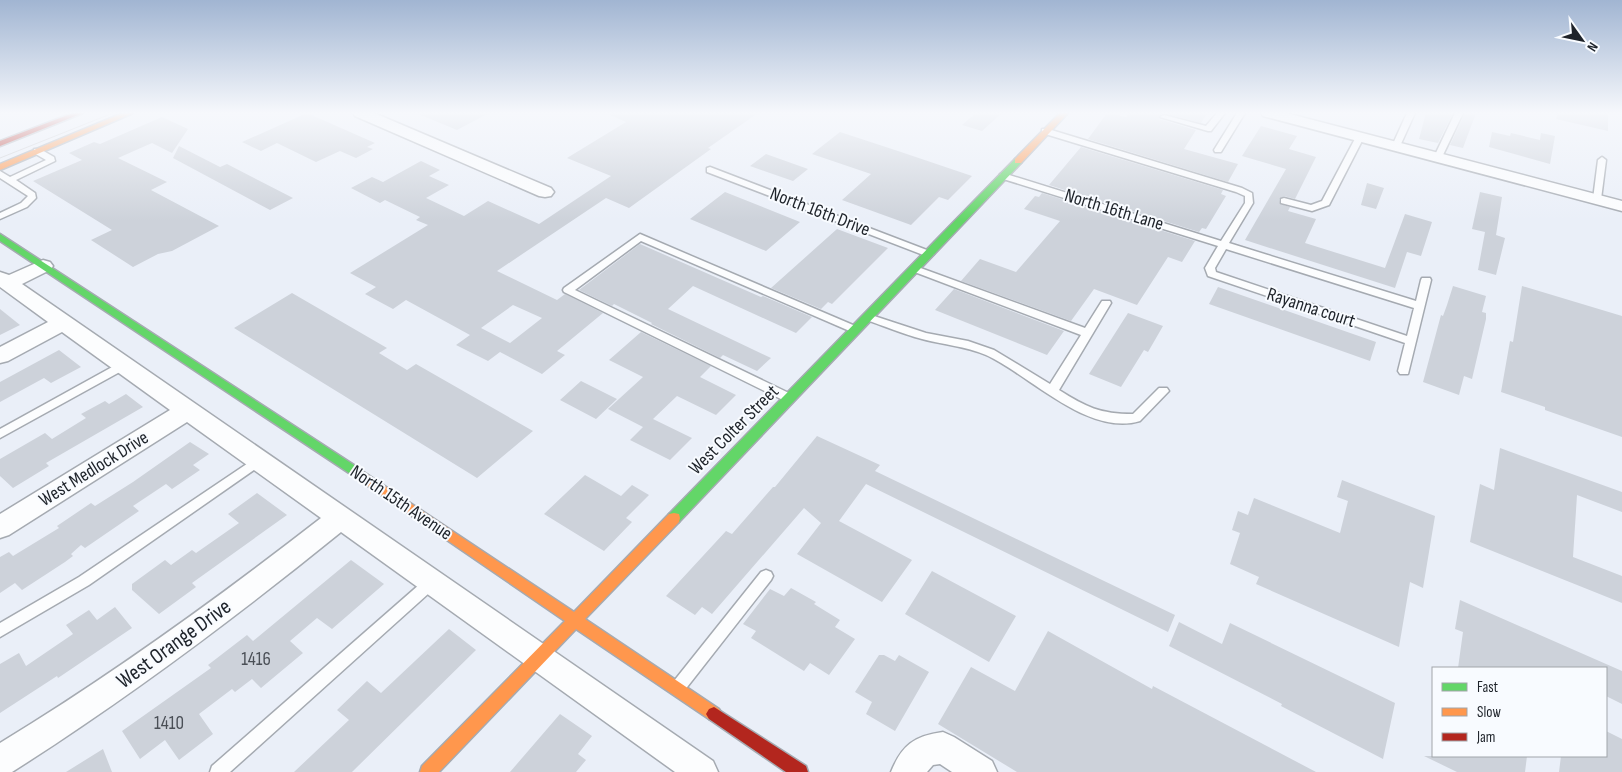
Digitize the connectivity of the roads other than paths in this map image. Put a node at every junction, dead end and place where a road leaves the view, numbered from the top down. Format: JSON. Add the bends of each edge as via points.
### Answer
{"nodes":[{"id":1,"x":42,"y":149,"type":"edge"},
{"id":2,"x":447,"y":149,"type":"edge"},
{"id":3,"x":1028,"y":149,"type":"edge"},
{"id":4,"x":1104,"y":149,"type":"edge"},
{"id":5,"x":1354,"y":149,"type":"edge"},
{"id":6,"x":1408,"y":149,"type":"edge"},
{"id":7,"x":1443,"y":149,"type":"edge"},
{"id":8,"x":37,"y":151,"type":"junction"},
{"id":9,"x":1438,"y":157,"type":"junction"},
{"id":10,"x":1602,"y":160,"type":"dead end"},
{"id":11,"x":0,"y":167,"type":"edge"},
{"id":12,"x":710,"y":170,"type":"dead end"},
{"id":13,"x":0,"y":174,"type":"edge"},
{"id":14,"x":1003,"y":176,"type":"junction"},
{"id":15,"x":10,"y":180,"type":"junction"},
{"id":16,"x":545,"y":192,"type":"dead end"},
{"id":17,"x":1597,"y":199,"type":"junction"},
{"id":18,"x":1284,"y":201,"type":"dead end"},
{"id":19,"x":1622,"y":206,"type":"edge"},
{"id":20,"x":0,"y":216,"type":"edge"},
{"id":21,"x":0,"y":237,"type":"edge"},
{"id":22,"x":1224,"y":245,"type":"junction"},
{"id":23,"x":929,"y":254,"type":"junction"},
{"id":24,"x":43,"y":266,"type":"junction"},
{"id":25,"x":915,"y":269,"type":"junction"},
{"id":26,"x":1426,"y":280,"type":"dead end"},
{"id":27,"x":3,"y":283,"type":"edge"},
{"id":28,"x":1106,"y":303,"type":"dead end"},
{"id":29,"x":1420,"y":306,"type":"junction"},
{"id":30,"x":868,"y":317,"type":"junction"},
{"id":31,"x":63,"y":323,"type":"junction"},
{"id":32,"x":856,"y":330,"type":"junction"},
{"id":33,"x":1087,"y":334,"type":"junction"},
{"id":34,"x":1411,"y":341,"type":"junction"},
{"id":35,"x":0,"y":356,"type":"edge"},
{"id":36,"x":123,"y":365,"type":"junction"},
{"id":37,"x":1404,"y":371,"type":"dead end"},
{"id":38,"x":1052,"y":391,"type":"junction"},
{"id":39,"x":1163,"y":391,"type":"dead end"},
{"id":40,"x":789,"y":398,"type":"junction"},
{"id":41,"x":188,"y":410,"type":"junction"},
{"id":42,"x":0,"y":434,"type":"edge"},
{"id":43,"x":260,"y":460,"type":"junction"},
{"id":44,"x":341,"y":517,"type":"junction"},
{"id":45,"x":0,"y":527,"type":"edge"},
{"id":46,"x":766,"y":576,"type":"dead end"},
{"id":47,"x":433,"y":581,"type":"junction"},
{"id":48,"x":573,"y":621,"type":"junction"},
{"id":49,"x":0,"y":631,"type":"edge"},
{"id":50,"x":540,"y":656,"type":"junction"},
{"id":51,"x":676,"y":689,"type":"junction"},
{"id":52,"x":0,"y":761,"type":"edge"},
{"id":53,"x":687,"y":768,"type":"edge"},
{"id":54,"x":218,"y":772,"type":"edge"},
{"id":55,"x":428,"y":772,"type":"edge"},
{"id":56,"x":800,"y":772,"type":"edge"},
{"id":57,"x":908,"y":772,"type":"edge"},
{"id":58,"x":981,"y":772,"type":"edge"}],
"edges":[{"from":1,"to":8,"type":"street"},
{"from":2,"to":16,"type":"street"},
{"from":3,"to":14,"type":"street","name":"West Colter Street"},
{"from":4,"to":22,"type":"lane","via":[[1249,195],[1249,203]]},
{"from":5,"to":18,"type":"lane","via":[[1326,203],[1312,208]]},
{"from":6,"to":9,"type":"street"},
{"from":7,"to":9,"type":"lane"},
{"from":8,"to":11,"type":"street"},
{"from":8,"to":15,"type":"lane","via":[[51,161]]},
{"from":9,"to":17,"type":"street"},
{"from":10,"to":17,"type":"lane"},
{"from":12,"to":23,"type":"lane","name":"North 16th Drive"},
{"from":13,"to":15,"type":"lane"},
{"from":14,"to":22,"type":"lane","name":"North 16th Lane"},
{"from":14,"to":23,"type":"street","name":"West Colter Street"},
{"from":15,"to":20,"type":"lane","via":[[32,198]]},
{"from":17,"to":19,"type":"street"},
{"from":21,"to":24,"type":"street","name":"North 15th Avenue"},
{"from":22,"to":29,"type":"lane","name":"North 16th Lane"},
{"from":22,"to":34,"type":"lane","name":"Rayanna court","via":[[1210,268],[1210,274]]},
{"from":23,"to":25,"type":"street","name":"West Colter Street"},
{"from":24,"to":27,"type":"street"},
{"from":24,"to":48,"type":"street","name":"North 15th Avenue","via":[[234,390]]},
{"from":25,"to":30,"type":"street","name":"West Colter Street"},
{"from":25,"to":33,"type":"lane"},
{"from":26,"to":29,"type":"lane"},
{"from":27,"to":31,"type":"street"},
{"from":28,"to":33,"type":"lane"},
{"from":29,"to":34,"type":"lane"},
{"from":30,"to":32,"type":"street","name":"West Colter Street"},
{"from":30,"to":38,"type":"lane","via":[[990,353]]},
{"from":31,"to":35,"type":"street"},
{"from":31,"to":36,"type":"street"},
{"from":32,"to":40,"type":"street","name":"West Colter Street"},
{"from":32,"to":40,"type":"lane","via":[[640,237],[568,290]]},
{"from":33,"to":38,"type":"lane"},
{"from":34,"to":37,"type":"lane"},
{"from":36,"to":41,"type":"street"},
{"from":36,"to":42,"type":"lane"},
{"from":38,"to":39,"type":"lane","via":[[1080,410],[1111,418],[1136,418]]},
{"from":40,"to":48,"type":"street","name":"West Colter Street"},
{"from":41,"to":43,"type":"street"},
{"from":41,"to":45,"type":"street","name":"West Medlock Drive"},
{"from":43,"to":44,"type":"street"},
{"from":43,"to":49,"type":"lane","via":[[84,582]]},
{"from":44,"to":47,"type":"street"},
{"from":44,"to":52,"type":"street","name":"West Orange Drive","via":[[94,702]]},
{"from":46,"to":51,"type":"lane"},
{"from":47,"to":50,"type":"street"},
{"from":47,"to":54,"type":"lane"},
{"from":48,"to":50,"type":"street","name":"West Colter Street"},
{"from":48,"to":51,"type":"street","name":"North 15th Avenue"},
{"from":50,"to":53,"type":"street"},
{"from":50,"to":55,"type":"street","name":"West Colter Street"},
{"from":51,"to":56,"type":"street","name":"North 15th Avenue"},
{"from":57,"to":58,"type":"street","via":[[925,750],[943,748]]}]}
